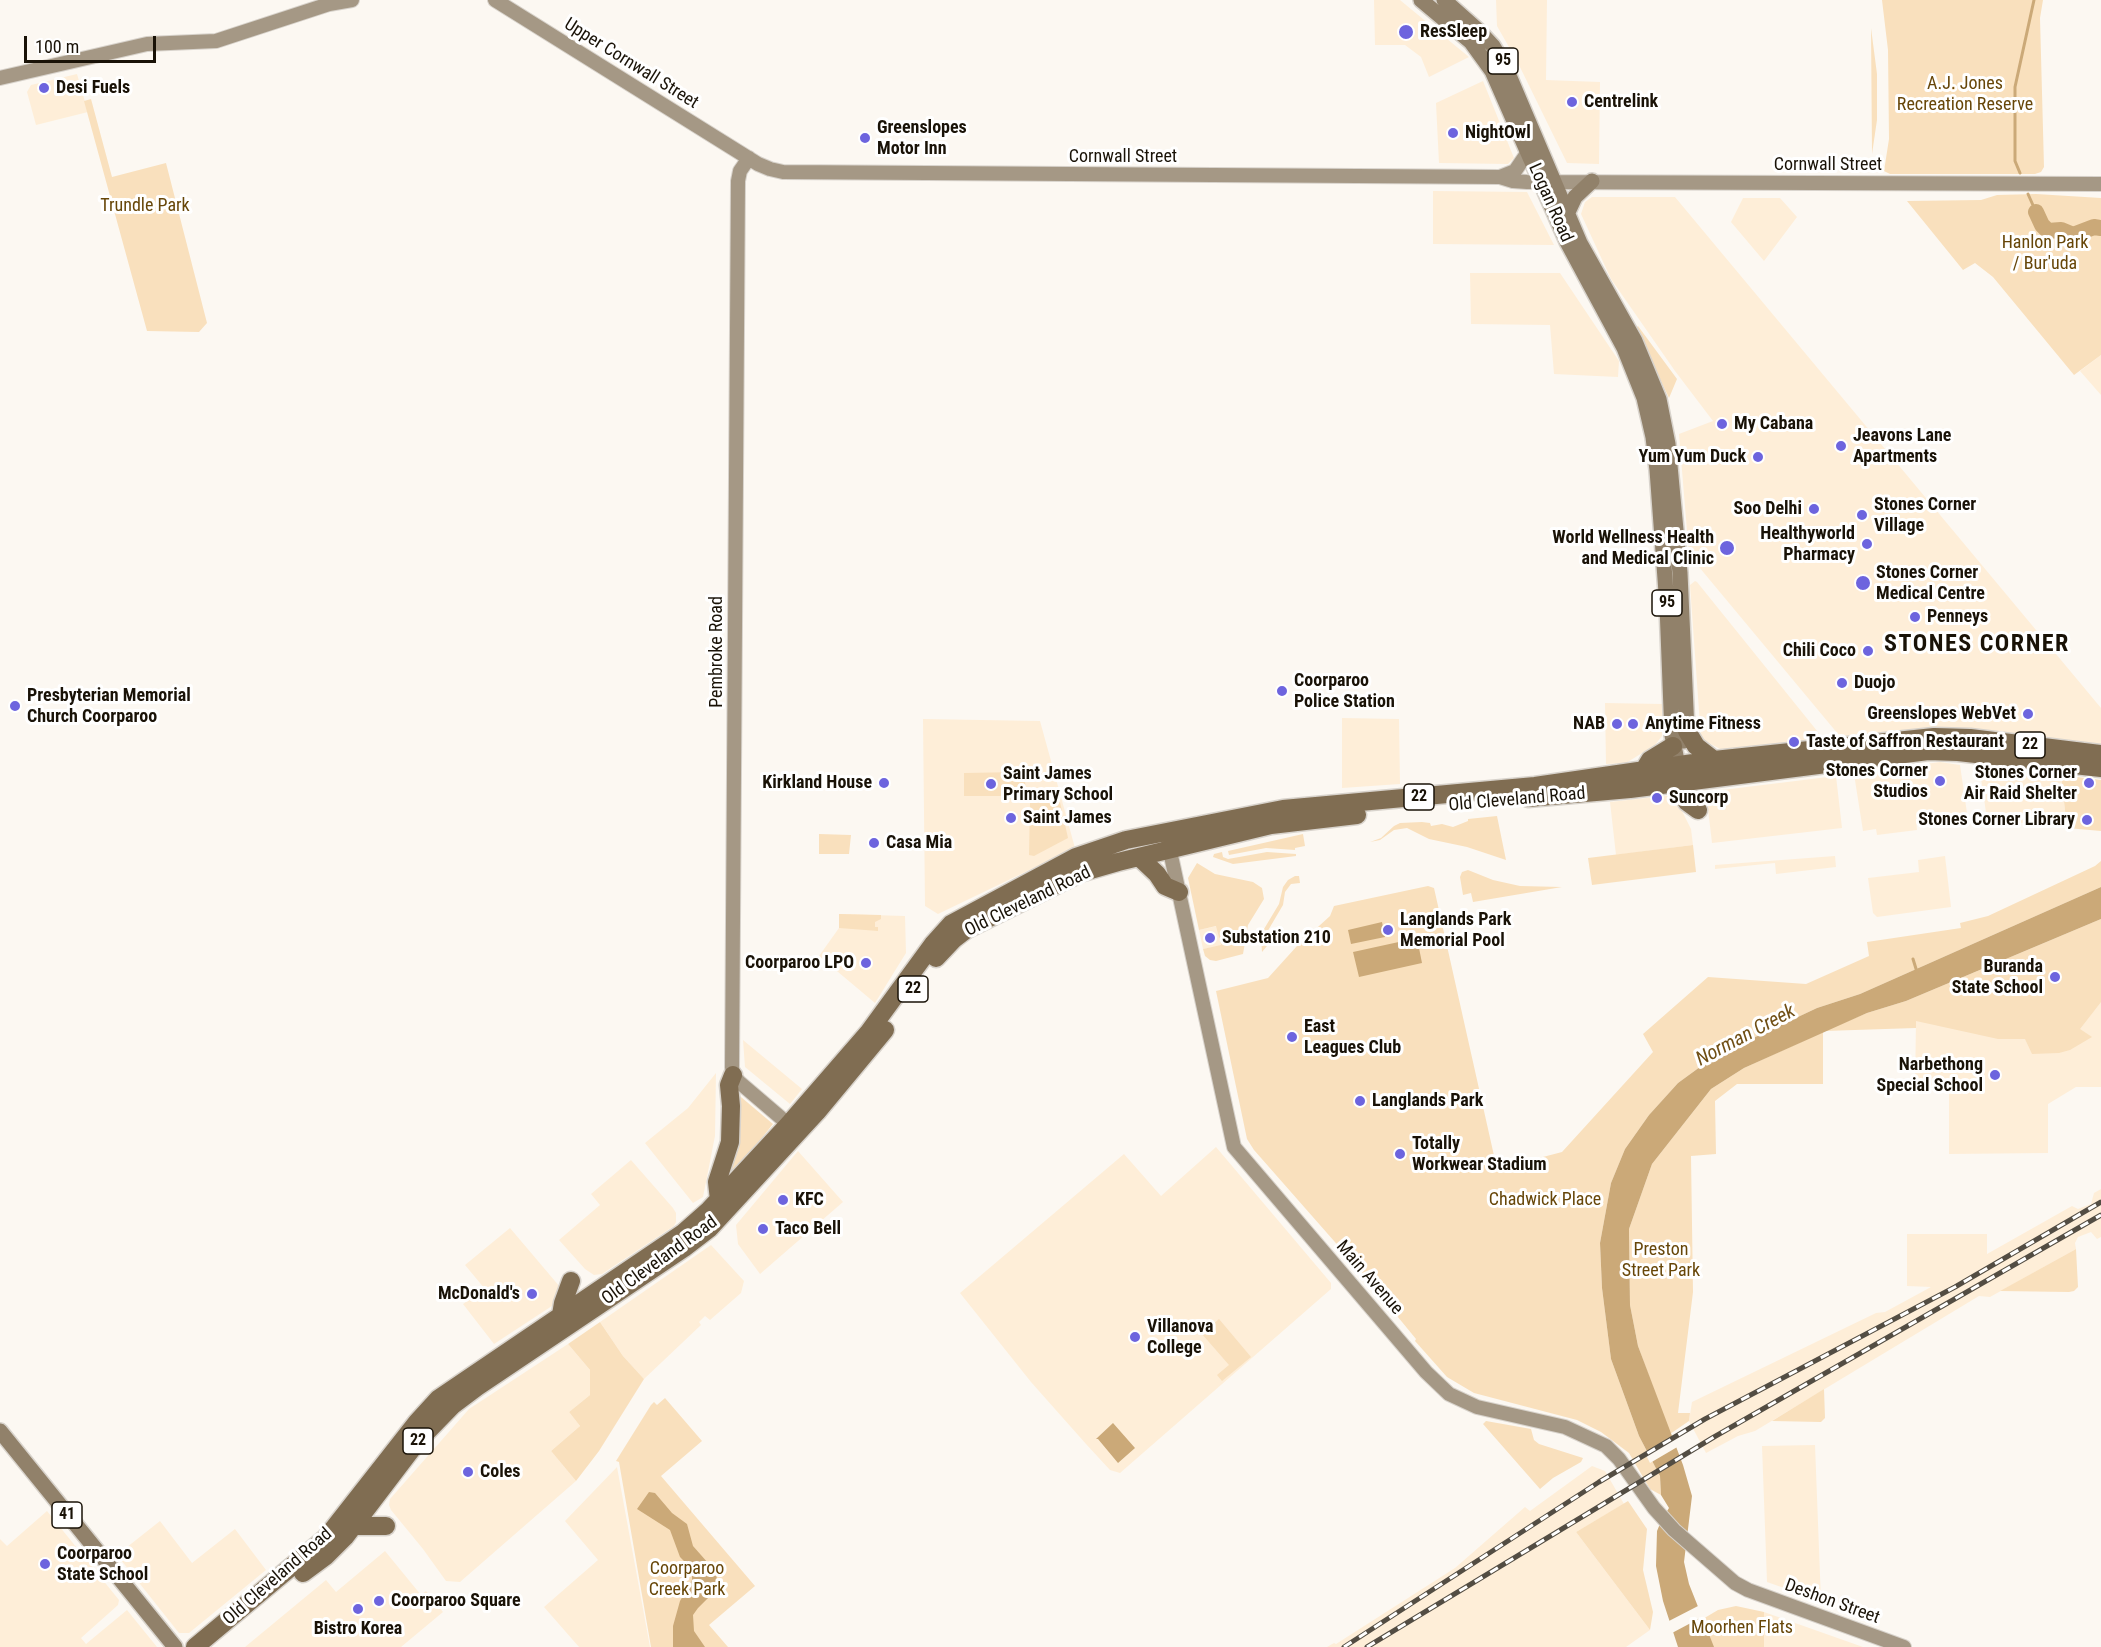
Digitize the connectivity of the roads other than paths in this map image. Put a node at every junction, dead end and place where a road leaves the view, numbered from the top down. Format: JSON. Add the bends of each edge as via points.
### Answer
{"nodes":[{"id":1,"x":352,"y":0,"type":"edge"},
{"id":2,"x":495,"y":0,"type":"edge"},
{"id":3,"x":1421,"y":0,"type":"edge"},
{"id":4,"x":1444,"y":0,"type":"edge"},
{"id":5,"x":332,"y":2,"type":"edge"},
{"id":6,"x":0,"y":78,"type":"edge"},
{"id":7,"x":1528,"y":152,"type":"junction"},
{"id":8,"x":749,"y":158,"type":"junction"},
{"id":9,"x":1500,"y":177,"type":"junction"},
{"id":10,"x":1548,"y":181,"type":"junction"},
{"id":11,"x":1592,"y":181,"type":"junction"},
{"id":12,"x":2101,"y":184,"type":"edge"},
{"id":13,"x":1568,"y":212,"type":"junction"},
{"id":14,"x":1658,"y":424,"type":"junction"},
{"id":15,"x":1687,"y":731,"type":"junction"},
{"id":16,"x":1673,"y":746,"type":"junction"},
{"id":17,"x":2101,"y":754,"type":"edge"},
{"id":18,"x":1714,"y":760,"type":"junction"},
{"id":19,"x":2101,"y":768,"type":"edge"},
{"id":20,"x":1644,"y":770,"type":"junction"},
{"id":21,"x":1683,"y":774,"type":"junction"},
{"id":22,"x":1698,"y":810,"type":"dead end"},
{"id":23,"x":1166,"y":831,"type":"junction"},
{"id":24,"x":1170,"y":850,"type":"junction"},
{"id":25,"x":1139,"y":857,"type":"junction"},
{"id":26,"x":1179,"y":892,"type":"junction"},
{"id":27,"x":733,"y":1075,"type":"junction"},
{"id":28,"x":793,"y":1128,"type":"junction"},
{"id":29,"x":719,"y":1200,"type":"junction"},
{"id":30,"x":571,"y":1281,"type":"dead end"},
{"id":31,"x":561,"y":1315,"type":"junction"},
{"id":32,"x":0,"y":1431,"type":"edge"},
{"id":33,"x":355,"y":1526,"type":"junction"},
{"id":34,"x":386,"y":1526,"type":"dead end"},
{"id":35,"x":1748,"y":1590,"type":"joint"},
{"id":36,"x":175,"y":1647,"type":"edge"},
{"id":37,"x":195,"y":1647,"type":"edge"},
{"id":38,"x":211,"y":1647,"type":"edge"},
{"id":39,"x":1904,"y":1647,"type":"edge"}],
"edges":[{"from":1,"to":5,"type":"street"},
{"from":2,"to":8,"type":"street","name":"Upper Cornwall Street"},
{"from":3,"to":7,"type":"main road","name":"Logan Road","number":"95","via":[[1482,55]]},
{"from":4,"to":10,"type":"main road","name":"Logan Road","number":"95","via":[[1500,56]]},
{"from":5,"to":6,"type":"street","via":[[216,40],[143,45]]},
{"from":7,"to":9,"type":"street","via":[[1515,171]]},
{"from":7,"to":10,"type":"main road","name":"Logan Road","number":"95"},
{"from":8,"to":9,"type":"street","name":"Cornwall Street","via":[[770,170],[791,172]]},
{"from":8,"to":27,"type":"street","name":"Pembroke Road","via":[[738,181]]},
{"from":9,"to":10,"type":"street","via":[[1513,182]]},
{"from":10,"to":11,"type":"street","name":"Cornwall Street"},
{"from":10,"to":13,"type":"main road","name":"Logan Road","number":"95"},
{"from":10,"to":14,"type":"main road","name":"Logan Road","number":"95","via":[[1574,258],[1631,362]]},
{"from":11,"to":12,"type":"street","name":"Cornwall Street"},
{"from":11,"to":13,"type":"main road","via":[[1575,196]]},
{"from":13,"to":14,"type":"main road","name":"Logan Road","number":"95","via":[[1588,258],[1648,369],[1659,399]]},
{"from":14,"to":15,"type":"main road","number":"95","via":[[1670,461]]},
{"from":14,"to":16,"type":"main road","number":"95"},
{"from":15,"to":18,"type":"highway","via":[[1699,749]]},
{"from":15,"to":21,"type":"main road","number":"95"},
{"from":16,"to":20,"type":"highway","via":[[1650,760]]},
{"from":16,"to":21,"type":"main road","number":"95"},
{"from":17,"to":18,"type":"highway","name":"Old Cleveland Road","number":"22","via":[[1934,737]]},
{"from":18,"to":21,"type":"highway","name":"Old Cleveland Road","number":"22"},
{"from":19,"to":21,"type":"highway","name":"Old Cleveland Road","number":"22","via":[[1928,751]]},
{"from":20,"to":21,"type":"highway","name":"Old Cleveland Road","number":"22"},
{"from":20,"to":23,"type":"highway","name":"Old Cleveland Road","number":"22","via":[[1535,786],[1303,807]]},
{"from":21,"to":22,"type":"highway","via":[[1687,802]]},
{"from":21,"to":24,"type":"highway","name":"Old Cleveland Road","number":"22","via":[[1305,820]]},
{"from":23,"to":24,"type":"street","name":"Main Avenue"},
{"from":23,"to":28,"type":"highway","name":"Old Cleveland Road","number":"22","via":[[1090,850],[951,924]]},
{"from":24,"to":25,"type":"highway","name":"Old Cleveland Road","number":"22"},
{"from":24,"to":26,"type":"street","name":"Main Avenue"},
{"from":25,"to":26,"type":"highway","via":[[1165,886]]},
{"from":25,"to":28,"type":"highway","name":"Old Cleveland Road","number":"22","via":[[1080,873],[954,939],[929,966],[863,1058]]},
{"from":26,"to":35,"type":"street","name":"Main Avenue","via":[[1231,1139],[1238,1154],[1441,1388],[1477,1407],[1565,1427],[1606,1446],[1660,1517]]},
{"from":27,"to":28,"type":"street"},
{"from":27,"to":29,"type":"highway","via":[[729,1085],[730,1142],[717,1182]]},
{"from":28,"to":29,"type":"highway","name":"Old Cleveland Road","number":"22"},
{"from":28,"to":33,"type":"highway","name":"Old Cleveland Road","number":"22","via":[[728,1211],[697,1239],[453,1405],[418,1440]]},
{"from":29,"to":31,"type":"highway","name":"Old Cleveland Road","number":"22","via":[[683,1233]]},
{"from":30,"to":31,"type":"highway"},
{"from":31,"to":37,"type":"highway","name":"Old Cleveland Road","number":"22","via":[[438,1399],[326,1538]]},
{"from":32,"to":36,"type":"main road","number":"41"},
{"from":33,"to":34,"type":"highway"},
{"from":33,"to":38,"type":"highway","name":"Old Cleveland Road","number":"22","via":[[326,1556]]},
{"from":35,"to":39,"type":"street","name":"Deshon Street"}]}
